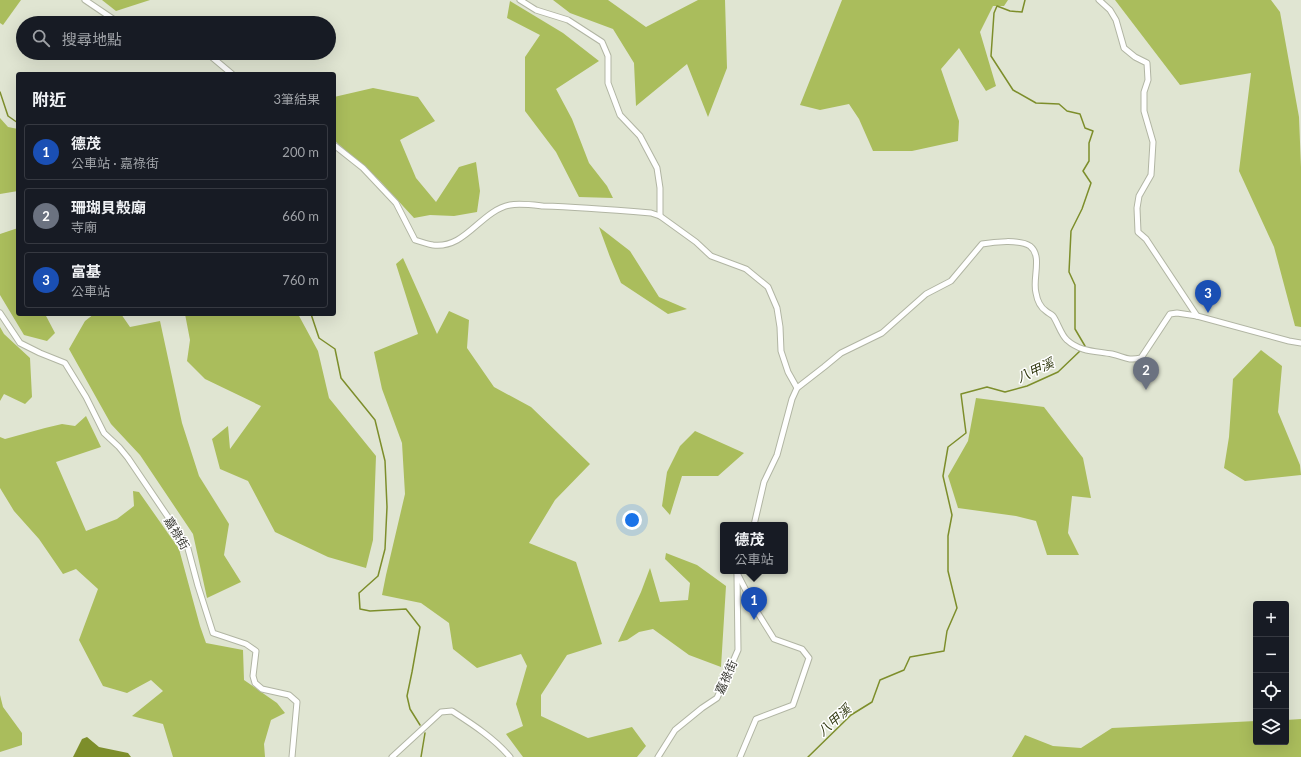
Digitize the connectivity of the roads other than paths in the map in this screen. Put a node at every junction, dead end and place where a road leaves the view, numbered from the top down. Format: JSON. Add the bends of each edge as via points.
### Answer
{"nodes":[{"id":1,"x":85,"y":0,"type":"edge"},
{"id":2,"x":520,"y":0,"type":"edge"},
{"id":3,"x":1099,"y":0,"type":"edge"},
{"id":4,"x":109,"y":16,"type":"edge"},
{"id":5,"x":215,"y":60,"type":"edge"},
{"id":6,"x":230,"y":72,"type":"edge"},
{"id":7,"x":336,"y":147,"type":"edge"},
{"id":8,"x":660,"y":216,"type":"junction"},
{"id":9,"x":0,"y":313,"type":"edge"},
{"id":10,"x":1197,"y":316,"type":"junction"},
{"id":11,"x":1301,"y":343,"type":"edge"},
{"id":12,"x":797,"y":388,"type":"junction"},
{"id":13,"x":755,"y":522,"type":"edge"},
{"id":14,"x":738,"y":574,"type":"edge"},
{"id":15,"x":739,"y":574,"type":"edge"},
{"id":16,"x":292,"y":757,"type":"edge"},
{"id":17,"x":392,"y":757,"type":"edge"},
{"id":18,"x":510,"y":757,"type":"edge"},
{"id":19,"x":658,"y":757,"type":"edge"},
{"id":20,"x":740,"y":757,"type":"edge"}],
"edges":[{"from":1,"to":4,"type":"street"},
{"from":2,"to":8,"type":"street","via":[[536,10],[568,20],[602,42],[608,56],[608,83],[620,115],[640,136],[656,168],[660,188]]},
{"from":3,"to":10,"type":"street","via":[[1116,20],[1124,48],[1148,63],[1144,111],[1153,142],[1151,175],[1139,196],[1137,208],[1138,232],[1146,239]]},
{"from":5,"to":6,"type":"street"},
{"from":7,"to":8,"type":"street","via":[[363,168],[396,202],[415,240],[433,245],[454,242],[493,211],[510,204],[584,207]]},
{"from":8,"to":12,"type":"street","via":[[711,256],[746,269],[768,287],[777,308],[781,351]]},
{"from":9,"to":16,"type":"street","name":"嘉祿街","via":[[20,343],[65,363],[104,433],[128,458],[177,529],[187,545],[212,633],[246,644],[256,651],[253,676],[256,683],[262,689],[289,695],[297,702]]},
{"from":10,"to":11,"type":"street"},
{"from":10,"to":12,"type":"street","via":[[1170,314],[1142,358],[1132,360],[1086,350],[1066,339],[1052,315],[1044,310],[1038,301],[1035,290],[1035,252],[1029,246],[993,242],[982,244],[951,281],[926,294],[882,334],[841,353]]},
{"from":12,"to":13,"type":"street","via":[[777,455],[764,482]]},
{"from":14,"to":19,"type":"street","name":"嘉祿街","via":[[738,650],[735,657],[717,698],[675,730]]},
{"from":15,"to":20,"type":"street","via":[[756,610],[774,639],[802,649],[809,658],[792,706],[756,719]]},
{"from":17,"to":18,"type":"street","via":[[440,712],[452,711],[477,728]]}]}
